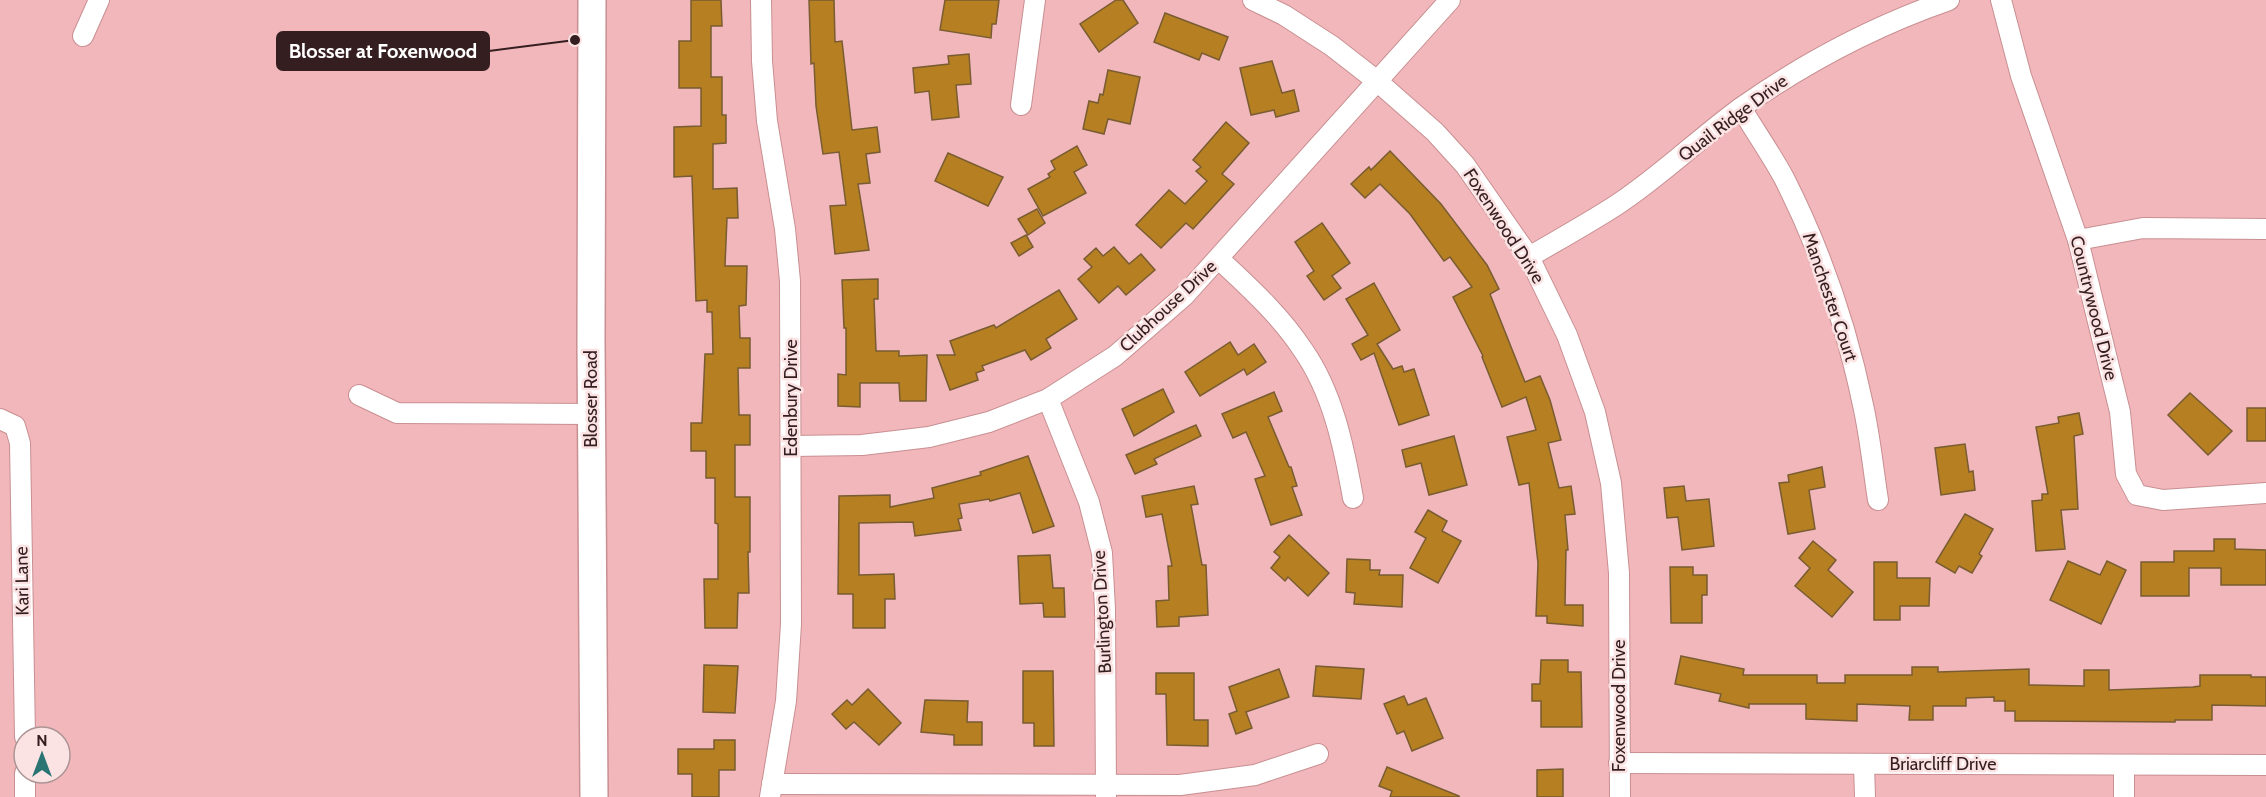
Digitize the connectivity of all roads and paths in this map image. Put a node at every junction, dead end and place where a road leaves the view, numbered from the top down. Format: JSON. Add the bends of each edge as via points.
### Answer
{"nodes":[{"id":1,"x":99,"y":0,"type":"edge"},
{"id":2,"x":592,"y":0,"type":"edge"},
{"id":3,"x":761,"y":0,"type":"edge"},
{"id":4,"x":1035,"y":0,"type":"edge"},
{"id":5,"x":1253,"y":0,"type":"edge"},
{"id":6,"x":1450,"y":0,"type":"edge"},
{"id":7,"x":1949,"y":0,"type":"edge"},
{"id":8,"x":2001,"y":0,"type":"edge"},
{"id":9,"x":83,"y":36,"type":"dead end"},
{"id":10,"x":1377,"y":81,"type":"junction"},
{"id":11,"x":1021,"y":105,"type":"dead end"},
{"id":12,"x":1741,"y":108,"type":"junction"},
{"id":13,"x":2266,"y":229,"type":"edge"},
{"id":14,"x":2078,"y":240,"type":"junction"},
{"id":15,"x":1529,"y":257,"type":"junction"},
{"id":16,"x":1219,"y":259,"type":"junction"},
{"id":17,"x":359,"y":395,"type":"dead end"},
{"id":18,"x":1048,"y":399,"type":"junction"},
{"id":19,"x":591,"y":414,"type":"junction"},
{"id":20,"x":7,"y":422,"type":"edge"},
{"id":21,"x":791,"y":446,"type":"junction"},
{"id":22,"x":2266,"y":493,"type":"edge"},
{"id":23,"x":1353,"y":498,"type":"dead end"},
{"id":24,"x":1878,"y":500,"type":"dead end"},
{"id":25,"x":24,"y":725,"type":"edge"},
{"id":26,"x":1318,"y":754,"type":"dead end"},
{"id":27,"x":1619,"y":764,"type":"junction"},
{"id":28,"x":1864,"y":764,"type":"junction"},
{"id":29,"x":2124,"y":765,"type":"junction"},
{"id":30,"x":2266,"y":765,"type":"edge"},
{"id":31,"x":771,"y":791,"type":"edge"},
{"id":32,"x":1106,"y":791,"type":"edge"},
{"id":33,"x":594,"y":797,"type":"edge"},
{"id":34,"x":1620,"y":797,"type":"edge"},
{"id":35,"x":1865,"y":797,"type":"edge"},
{"id":36,"x":2124,"y":797,"type":"edge"}],
"edges":[{"from":1,"to":9,"type":"street"},
{"from":2,"to":19,"type":"street","name":"Blosser Road"},
{"from":3,"to":21,"type":"street","name":"Edenbury Drive","via":[[766,111],[790,281]]},
{"from":4,"to":11,"type":"street"},
{"from":5,"to":10,"type":"street","name":"Foxenwood Drive","via":[[1332,46]]},
{"from":6,"to":10,"type":"street","name":"Clubhouse Drive"},
{"from":7,"to":12,"type":"street","name":"Quail Ridge Drive","via":[[1863,34],[1806,65]]},
{"from":8,"to":14,"type":"street","name":"Countrywood Drive","via":[[2021,76]]},
{"from":10,"to":15,"type":"street","name":"Foxenwood Drive","via":[[1466,165]]},
{"from":10,"to":16,"type":"street","name":"Clubhouse Drive"},
{"from":12,"to":15,"type":"street","name":"Quail Ridge Drive","via":[[1616,206]]},
{"from":12,"to":24,"type":"street","name":"Manchester Court","via":[[1783,177],[1829,287],[1864,406]]},
{"from":13,"to":14,"type":"street","via":[[2143,228]]},
{"from":14,"to":22,"type":"street","name":"Countrywood Drive","via":[[2120,412],[2126,474],[2137,495],[2163,500]]},
{"from":15,"to":27,"type":"street","name":"Foxenwood Drive","via":[[1568,335],[1595,412],[1611,483],[1619,573]]},
{"from":16,"to":18,"type":"street","name":"Clubhouse Drive","via":[[1184,296],[1115,356]]},
{"from":16,"to":23,"type":"street","via":[[1265,302],[1304,351],[1326,394],[1344,447]]},
{"from":17,"to":19,"type":"street","via":[[398,412]]},
{"from":18,"to":21,"type":"street","name":"Clubhouse Drive","via":[[989,422],[929,436],[862,445]]},
{"from":18,"to":32,"type":"street","name":"Burlington Drive","via":[[1089,502],[1102,553]]},
{"from":19,"to":33,"type":"street","name":"Blosser Road"},
{"from":20,"to":25,"type":"street","name":"Kari Lane","via":[[20,443]]},
{"from":21,"to":31,"type":"street","name":"Edenbury Drive","via":[[791,624],[786,701]]},
{"from":26,"to":32,"type":"street","via":[[1255,775]]},
{"from":27,"to":28,"type":"street","name":"Briarcliff Drive"},
{"from":27,"to":34,"type":"street","name":"Foxenwood Drive"},
{"from":28,"to":29,"type":"street","name":"Briarcliff Drive"},
{"from":28,"to":35,"type":"street"},
{"from":29,"to":30,"type":"street","name":"Briarcliff Drive"},
{"from":29,"to":36,"type":"street"},
{"from":31,"to":32,"type":"street"}]}
